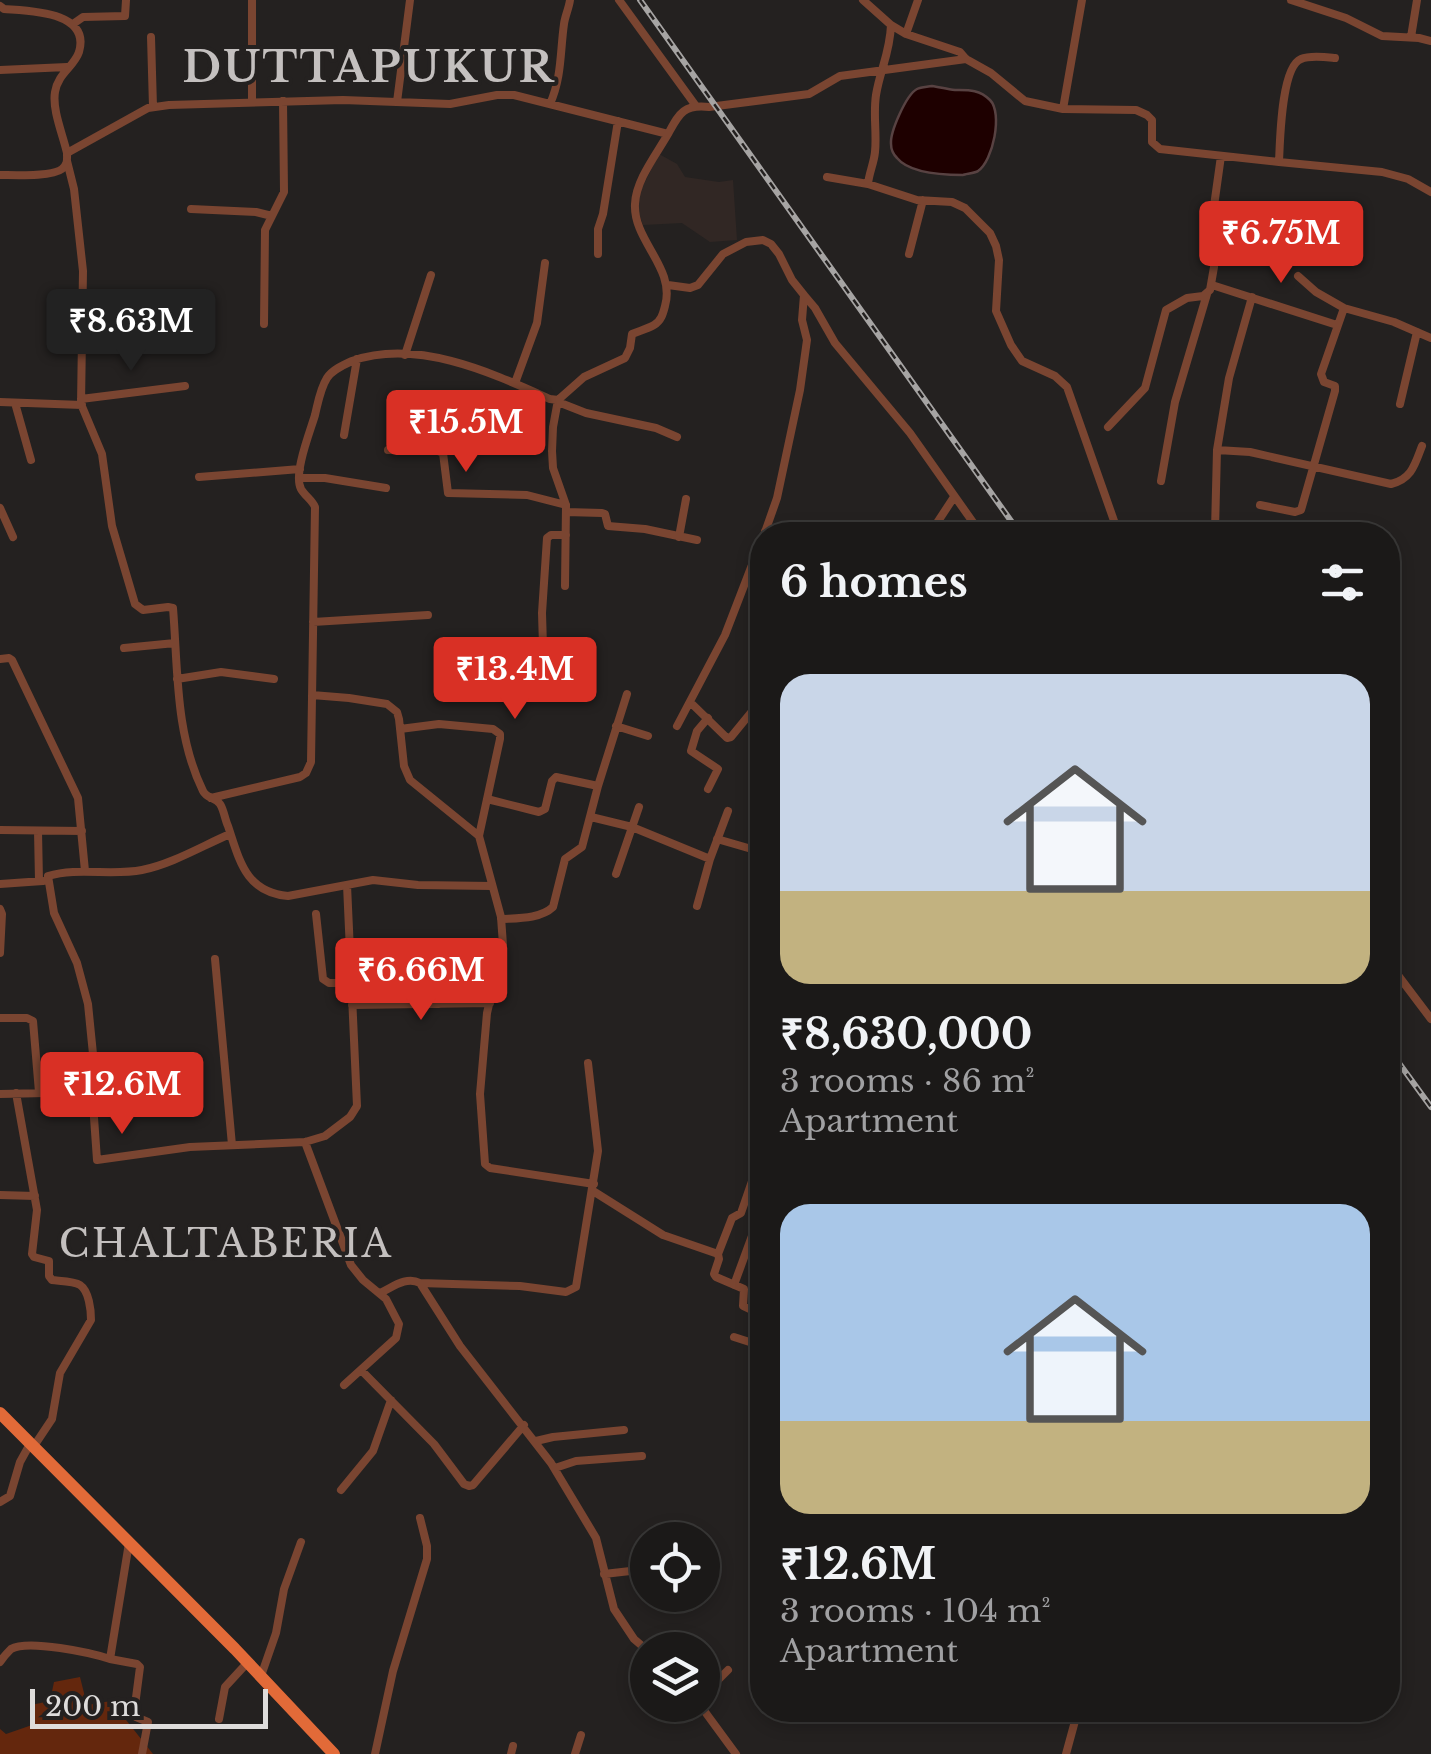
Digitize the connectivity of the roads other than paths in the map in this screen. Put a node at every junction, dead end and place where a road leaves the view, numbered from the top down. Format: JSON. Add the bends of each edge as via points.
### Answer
{"nodes":[{"id":1,"x":126,"y":0,"type":"edge"},
{"id":2,"x":252,"y":0,"type":"edge"},
{"id":3,"x":410,"y":0,"type":"edge"},
{"id":4,"x":570,"y":0,"type":"edge"},
{"id":5,"x":619,"y":0,"type":"edge"},
{"id":6,"x":863,"y":0,"type":"edge"},
{"id":7,"x":881,"y":0,"type":"edge"},
{"id":8,"x":918,"y":0,"type":"edge"},
{"id":9,"x":1082,"y":0,"type":"edge"},
{"id":10,"x":1291,"y":0,"type":"edge"},
{"id":11,"x":1417,"y":0,"type":"edge"},
{"id":12,"x":0,"y":6,"type":"edge"},
{"id":13,"x":876,"y":13,"type":"junction"},
{"id":14,"x":74,"y":24,"type":"junction"},
{"id":15,"x":891,"y":25,"type":"junction"},
{"id":16,"x":906,"y":34,"type":"junction"},
{"id":17,"x":151,"y":37,"type":"dead end"},
{"id":18,"x":1411,"y":37,"type":"junction"},
{"id":19,"x":1431,"y":41,"type":"edge"},
{"id":20,"x":966,"y":58,"type":"junction"},
{"id":21,"x":1334,"y":58,"type":"dead end"},
{"id":22,"x":68,"y":67,"type":"junction"},
{"id":23,"x":0,"y":70,"type":"edge"},
{"id":24,"x":881,"y":70,"type":"junction"},
{"id":25,"x":283,"y":101,"type":"junction"},
{"id":26,"x":252,"y":102,"type":"junction"},
{"id":27,"x":397,"y":102,"type":"junction"},
{"id":28,"x":550,"y":104,"type":"junction"},
{"id":29,"x":696,"y":106,"type":"junction"},
{"id":30,"x":153,"y":107,"type":"junction"},
{"id":31,"x":1063,"y":109,"type":"junction"},
{"id":32,"x":618,"y":121,"type":"junction"},
{"id":33,"x":668,"y":134,"type":"junction"},
{"id":34,"x":1221,"y":156,"type":"junction"},
{"id":35,"x":67,"y":157,"type":"junction"},
{"id":36,"x":1278,"y":162,"type":"junction"},
{"id":37,"x":0,"y":175,"type":"edge"},
{"id":38,"x":827,"y":177,"type":"dead end"},
{"id":39,"x":868,"y":184,"type":"junction"},
{"id":40,"x":1431,"y":192,"type":"edge"},
{"id":41,"x":923,"y":200,"type":"junction"},
{"id":42,"x":191,"y":209,"type":"dead end"},
{"id":43,"x":272,"y":216,"type":"junction"},
{"id":44,"x":598,"y":254,"type":"dead end"},
{"id":45,"x":910,"y":254,"type":"dead end"},
{"id":46,"x":545,"y":263,"type":"dead end"},
{"id":47,"x":431,"y":275,"type":"dead end"},
{"id":48,"x":1298,"y":276,"type":"dead end"},
{"id":49,"x":668,"y":286,"type":"junction"},
{"id":50,"x":1210,"y":289,"type":"junction"},
{"id":51,"x":804,"y":296,"type":"junction"},
{"id":52,"x":1252,"y":296,"type":"junction"},
{"id":53,"x":1344,"y":308,"type":"junction"},
{"id":54,"x":264,"y":324,"type":"dead end"},
{"id":55,"x":1337,"y":325,"type":"junction"},
{"id":56,"x":1417,"y":332,"type":"junction"},
{"id":57,"x":1431,"y":338,"type":"edge"},
{"id":58,"x":404,"y":355,"type":"junction"},
{"id":59,"x":357,"y":360,"type":"junction"},
{"id":60,"x":515,"y":384,"type":"junction"},
{"id":61,"x":185,"y":386,"type":"dead end"},
{"id":62,"x":558,"y":401,"type":"junction"},
{"id":63,"x":0,"y":402,"type":"edge"},
{"id":64,"x":81,"y":402,"type":"junction"},
{"id":65,"x":15,"y":403,"type":"junction"},
{"id":66,"x":1400,"y":404,"type":"dead end"},
{"id":67,"x":1108,"y":427,"type":"dead end"},
{"id":68,"x":344,"y":435,"type":"dead end"},
{"id":69,"x":676,"y":437,"type":"dead end"},
{"id":70,"x":1422,"y":446,"type":"dead end"},
{"id":71,"x":388,"y":450,"type":"dead end"},
{"id":72,"x":1217,"y":450,"type":"junction"},
{"id":73,"x":31,"y":460,"type":"dead end"},
{"id":74,"x":1313,"y":467,"type":"junction"},
{"id":75,"x":300,"y":474,"type":"junction"},
{"id":76,"x":199,"y":478,"type":"dead end"},
{"id":77,"x":1162,"y":481,"type":"dead end"},
{"id":78,"x":386,"y":488,"type":"dead end"},
{"id":79,"x":954,"y":496,"type":"junction"},
{"id":80,"x":686,"y":499,"type":"dead end"},
{"id":81,"x":1260,"y":505,"type":"dead end"},
{"id":82,"x":0,"y":508,"type":"edge"},
{"id":83,"x":566,"y":508,"type":"junction"},
{"id":84,"x":768,"y":522,"type":"edge"},
{"id":85,"x":937,"y":522,"type":"edge"},
{"id":86,"x":973,"y":522,"type":"edge"},
{"id":87,"x":1114,"y":522,"type":"edge"},
{"id":88,"x":1215,"y":522,"type":"edge"},
{"id":89,"x":566,"y":535,"type":"junction"},
{"id":90,"x":13,"y":537,"type":"dead end"},
{"id":91,"x":679,"y":537,"type":"junction"},
{"id":92,"x":697,"y":540,"type":"dead end"},
{"id":93,"x":750,"y":572,"type":"edge"},
{"id":94,"x":565,"y":586,"type":"dead end"},
{"id":95,"x":428,"y":615,"type":"dead end"},
{"id":96,"x":313,"y":622,"type":"junction"},
{"id":97,"x":175,"y":643,"type":"junction"},
{"id":98,"x":542,"y":646,"type":"dead end"},
{"id":99,"x":124,"y":648,"type":"dead end"},
{"id":100,"x":0,"y":660,"type":"edge"},
{"id":101,"x":177,"y":679,"type":"junction"},
{"id":102,"x":274,"y":680,"type":"dead end"},
{"id":103,"x":627,"y":694,"type":"dead end"},
{"id":104,"x":312,"y":696,"type":"junction"},
{"id":105,"x":690,"y":702,"type":"junction"},
{"id":106,"x":750,"y":714,"type":"edge"},
{"id":107,"x":708,"y":718,"type":"junction"},
{"id":108,"x":616,"y":726,"type":"junction"},
{"id":109,"x":677,"y":726,"type":"dead end"},
{"id":110,"x":400,"y":728,"type":"junction"},
{"id":111,"x":648,"y":736,"type":"dead end"},
{"id":112,"x":598,"y":786,"type":"junction"},
{"id":113,"x":708,"y":789,"type":"dead end"},
{"id":114,"x":210,"y":798,"type":"junction"},
{"id":115,"x":488,"y":798,"type":"junction"},
{"id":116,"x":639,"y":808,"type":"dead end"},
{"id":117,"x":728,"y":811,"type":"dead end"},
{"id":118,"x":590,"y":817,"type":"junction"},
{"id":119,"x":632,"y":827,"type":"junction"},
{"id":120,"x":0,"y":830,"type":"edge"},
{"id":121,"x":38,"y":831,"type":"junction"},
{"id":122,"x":82,"y":831,"type":"junction"},
{"id":123,"x":230,"y":834,"type":"junction"},
{"id":124,"x":479,"y":836,"type":"junction"},
{"id":125,"x":717,"y":839,"type":"junction"},
{"id":126,"x":750,"y":849,"type":"edge"},
{"id":127,"x":710,"y":859,"type":"junction"},
{"id":128,"x":85,"y":871,"type":"junction"},
{"id":129,"x":616,"y":874,"type":"dead end"},
{"id":130,"x":43,"y":881,"type":"junction"},
{"id":131,"x":0,"y":884,"type":"edge"},
{"id":132,"x":348,"y":885,"type":"junction"},
{"id":133,"x":492,"y":886,"type":"junction"},
{"id":134,"x":696,"y":906,"type":"dead end"},
{"id":135,"x":0,"y":910,"type":"edge"},
{"id":136,"x":316,"y":914,"type":"dead end"},
{"id":137,"x":501,"y":920,"type":"junction"},
{"id":138,"x":439,"y":952,"type":"dead end"},
{"id":139,"x":0,"y":953,"type":"edge"},
{"id":140,"x":215,"y":959,"type":"dead end"},
{"id":141,"x":1400,"y":978,"type":"edge"},
{"id":142,"x":352,"y":983,"type":"junction"},
{"id":143,"x":490,"y":1003,"type":"junction"},
{"id":144,"x":439,"y":1004,"type":"junction"},
{"id":145,"x":352,"y":1005,"type":"junction"},
{"id":146,"x":0,"y":1018,"type":"edge"},
{"id":147,"x":1431,"y":1018,"type":"edge"},
{"id":148,"x":588,"y":1063,"type":"dead end"},
{"id":149,"x":39,"y":1092,"type":"junction"},
{"id":150,"x":93,"y":1092,"type":"junction"},
{"id":151,"x":16,"y":1093,"type":"junction"},
{"id":152,"x":0,"y":1094,"type":"edge"},
{"id":153,"x":305,"y":1142,"type":"junction"},
{"id":154,"x":232,"y":1145,"type":"junction"},
{"id":155,"x":750,"y":1186,"type":"edge"},
{"id":156,"x":594,"y":1187,"type":"junction"},
{"id":157,"x":0,"y":1195,"type":"edge"},
{"id":158,"x":35,"y":1196,"type":"junction"},
{"id":159,"x":750,"y":1244,"type":"edge"},
{"id":160,"x":718,"y":1254,"type":"junction"},
{"id":161,"x":420,"y":1283,"type":"junction"},
{"id":162,"x":734,"y":1285,"type":"junction"},
{"id":163,"x":380,"y":1294,"type":"junction"},
{"id":164,"x":750,"y":1309,"type":"edge"},
{"id":165,"x":734,"y":1338,"type":"dead end"},
{"id":166,"x":750,"y":1343,"type":"edge"},
{"id":167,"x":361,"y":1370,"type":"junction"},
{"id":168,"x":344,"y":1385,"type":"dead end"},
{"id":169,"x":391,"y":1400,"type":"junction"},
{"id":170,"x":0,"y":1413,"type":"edge"},
{"id":171,"x":524,"y":1425,"type":"junction"},
{"id":172,"x":624,"y":1430,"type":"dead end"},
{"id":173,"x":536,"y":1441,"type":"junction"},
{"id":174,"x":32,"y":1445,"type":"junction"},
{"id":175,"x":642,"y":1456,"type":"dead end"},
{"id":176,"x":555,"y":1468,"type":"junction"},
{"id":177,"x":342,"y":1490,"type":"dead end"},
{"id":178,"x":0,"y":1502,"type":"edge"},
{"id":179,"x":420,"y":1518,"type":"dead end"},
{"id":180,"x":129,"y":1542,"type":"junction"},
{"id":181,"x":302,"y":1542,"type":"dead end"},
{"id":182,"x":630,"y":1571,"type":"edge"},
{"id":183,"x":604,"y":1574,"type":"junction"},
{"id":184,"x":630,"y":1633,"type":"edge"},
{"id":185,"x":110,"y":1659,"type":"junction"},
{"id":186,"x":0,"y":1662,"type":"edge"},
{"id":187,"x":248,"y":1662,"type":"junction"},
{"id":188,"x":728,"y":1670,"type":"dead end"},
{"id":189,"x":261,"y":1676,"type":"junction"},
{"id":190,"x":720,"y":1678,"type":"edge"},
{"id":191,"x":219,"y":1719,"type":"dead end"},
{"id":192,"x":712,"y":1722,"type":"edge"},
{"id":193,"x":1075,"y":1722,"type":"edge"},
{"id":194,"x":581,"y":1734,"type":"dead end"},
{"id":195,"x":142,"y":1754,"type":"edge"},
{"id":196,"x":334,"y":1754,"type":"edge"},
{"id":197,"x":376,"y":1754,"type":"edge"},
{"id":198,"x":574,"y":1754,"type":"edge"},
{"id":199,"x":736,"y":1754,"type":"edge"},
{"id":200,"x":1066,"y":1754,"type":"edge"}],
"edges":[{"from":1,"to":14,"type":"street","via":[[125,16],[83,17]]},
{"from":2,"to":26,"type":"street"},
{"from":3,"to":27,"type":"street"},
{"from":4,"to":28,"type":"street"},
{"from":5,"to":29,"type":"street"},
{"from":6,"to":13,"type":"street"},
{"from":7,"to":13,"type":"street"},
{"from":8,"to":16,"type":"street"},
{"from":9,"to":31,"type":"street"},
{"from":10,"to":18,"type":"street","via":[[1382,36]]},
{"from":11,"to":18,"type":"street"},
{"from":12,"to":14,"type":"street"},
{"from":13,"to":15,"type":"street"},
{"from":14,"to":22,"type":"street","via":[[79,51]]},
{"from":15,"to":16,"type":"street"},
{"from":15,"to":24,"type":"street"},
{"from":16,"to":20,"type":"street"},
{"from":17,"to":30,"type":"street"},
{"from":18,"to":19,"type":"street"},
{"from":20,"to":24,"type":"street"},
{"from":20,"to":31,"type":"street","via":[[1025,101]]},
{"from":21,"to":36,"type":"street","via":[[1294,64]]},
{"from":22,"to":23,"type":"street"},
{"from":22,"to":35,"type":"street","via":[[54,99]]},
{"from":24,"to":29,"type":"street","via":[[840,76],[810,94]]},
{"from":24,"to":39,"type":"street"},
{"from":25,"to":26,"type":"street"},
{"from":25,"to":27,"type":"street"},
{"from":25,"to":43,"type":"street","via":[[284,192]]},
{"from":26,"to":30,"type":"street"},
{"from":27,"to":28,"type":"street","via":[[450,104],[497,95]]},
{"from":28,"to":32,"type":"street"},
{"from":29,"to":33,"type":"street","via":[[679,114]]},
{"from":30,"to":35,"type":"street"},
{"from":31,"to":34,"type":"street","via":[[1136,110],[1152,120],[1152,142],[1160,150]]},
{"from":32,"to":33,"type":"street"},
{"from":32,"to":44,"type":"street"},
{"from":33,"to":49,"type":"street","via":[[635,202]]},
{"from":34,"to":36,"type":"street"},
{"from":34,"to":50,"type":"street"},
{"from":35,"to":37,"type":"street","via":[[50,173]]},
{"from":35,"to":64,"type":"street","via":[[83,271]]},
{"from":36,"to":40,"type":"street","via":[[1382,172]]},
{"from":38,"to":39,"type":"street"},
{"from":39,"to":41,"type":"street"},
{"from":41,"to":45,"type":"street"},
{"from":41,"to":87,"type":"street","via":[[965,208],[994,239],[999,322],[1022,361],[1067,387]]},
{"from":42,"to":43,"type":"street"},
{"from":43,"to":54,"type":"street","via":[[264,237]]},
{"from":46,"to":60,"type":"street","via":[[537,322]]},
{"from":47,"to":58,"type":"street"},
{"from":48,"to":53,"type":"street"},
{"from":49,"to":51,"type":"street","via":[[698,285],[723,254],[764,240]]},
{"from":49,"to":62,"type":"street","via":[[662,318],[632,334],[625,358],[584,377]]},
{"from":50,"to":52,"type":"street"},
{"from":50,"to":67,"type":"street","via":[[1166,310],[1145,388]]},
{"from":50,"to":77,"type":"street","via":[[1175,402]]},
{"from":51,"to":79,"type":"street"},
{"from":51,"to":84,"type":"street","via":[[808,340]]},
{"from":52,"to":55,"type":"street"},
{"from":52,"to":72,"type":"street"},
{"from":53,"to":55,"type":"street"},
{"from":53,"to":56,"type":"street"},
{"from":55,"to":74,"type":"street","via":[[1321,374],[1335,391]]},
{"from":56,"to":57,"type":"street"},
{"from":56,"to":66,"type":"street"},
{"from":58,"to":59,"type":"street"},
{"from":58,"to":60,"type":"street","via":[[454,361]]},
{"from":59,"to":68,"type":"street"},
{"from":59,"to":75,"type":"street","via":[[327,378]]},
{"from":60,"to":62,"type":"street"},
{"from":61,"to":64,"type":"street"},
{"from":62,"to":69,"type":"street"},
{"from":62,"to":83,"type":"street","via":[[552,451]]},
{"from":63,"to":65,"type":"street"},
{"from":64,"to":65,"type":"street"},
{"from":64,"to":97,"type":"street","via":[[102,454],[112,526],[135,604],[144,610],[172,607]]},
{"from":65,"to":73,"type":"street"},
{"from":70,"to":74,"type":"street","via":[[1406,479],[1392,484]]},
{"from":71,"to":83,"type":"street","via":[[443,453],[448,493],[526,495]]},
{"from":72,"to":74,"type":"street"},
{"from":72,"to":88,"type":"street"},
{"from":74,"to":81,"type":"street","via":[[1299,512]]},
{"from":75,"to":76,"type":"street"},
{"from":75,"to":78,"type":"street"},
{"from":75,"to":96,"type":"street","via":[[302,491],[315,503]]},
{"from":79,"to":85,"type":"street"},
{"from":79,"to":86,"type":"street"},
{"from":80,"to":91,"type":"street"},
{"from":82,"to":90,"type":"street"},
{"from":83,"to":89,"type":"street"},
{"from":83,"to":91,"type":"street","via":[[605,514],[608,526]]},
{"from":89,"to":94,"type":"street"},
{"from":89,"to":98,"type":"street","via":[[547,538]]},
{"from":91,"to":92,"type":"street"},
{"from":93,"to":105,"type":"street"},
{"from":95,"to":96,"type":"street"},
{"from":96,"to":104,"type":"street"},
{"from":97,"to":99,"type":"street"},
{"from":97,"to":101,"type":"street"},
{"from":100,"to":122,"type":"street","via":[[12,660],[72,784]]},
{"from":101,"to":102,"type":"street","via":[[221,672]]},
{"from":101,"to":114,"type":"street","via":[[185,738]]},
{"from":103,"to":108,"type":"street"},
{"from":104,"to":110,"type":"street","via":[[387,704]]},
{"from":104,"to":114,"type":"street","via":[[306,773]]},
{"from":105,"to":107,"type":"street"},
{"from":105,"to":109,"type":"street"},
{"from":106,"to":107,"type":"street","via":[[727,738]]},
{"from":107,"to":113,"type":"street","via":[[691,748],[718,769]]},
{"from":108,"to":111,"type":"street"},
{"from":108,"to":112,"type":"street"},
{"from":110,"to":115,"type":"street","via":[[497,730]]},
{"from":110,"to":124,"type":"street","via":[[412,785]]},
{"from":112,"to":115,"type":"street","via":[[554,778],[539,812]]},
{"from":112,"to":118,"type":"street"},
{"from":114,"to":123,"type":"street","via":[[220,804]]},
{"from":115,"to":124,"type":"street"},
{"from":116,"to":119,"type":"street"},
{"from":117,"to":125,"type":"street"},
{"from":118,"to":119,"type":"street"},
{"from":118,"to":137,"type":"street","via":[[582,847],[565,859],[551,910]]},
{"from":119,"to":127,"type":"street"},
{"from":119,"to":129,"type":"street"},
{"from":120,"to":121,"type":"street"},
{"from":121,"to":122,"type":"street"},
{"from":121,"to":130,"type":"street"},
{"from":122,"to":128,"type":"street"},
{"from":123,"to":128,"type":"street","via":[[154,867]]},
{"from":123,"to":132,"type":"street","via":[[250,881],[276,894]]},
{"from":124,"to":133,"type":"street"},
{"from":125,"to":126,"type":"street"},
{"from":125,"to":127,"type":"street"},
{"from":127,"to":134,"type":"street"},
{"from":128,"to":130,"type":"street"},
{"from":130,"to":131,"type":"street"},
{"from":130,"to":150,"type":"street","via":[[88,1004]]},
{"from":132,"to":133,"type":"street","via":[[380,880]]},
{"from":132,"to":142,"type":"street"},
{"from":133,"to":137,"type":"street"},
{"from":135,"to":139,"type":"street"},
{"from":136,"to":142,"type":"street","via":[[323,979]]},
{"from":137,"to":143,"type":"street"},
{"from":138,"to":144,"type":"street"},
{"from":140,"to":154,"type":"street"},
{"from":141,"to":147,"type":"street"},
{"from":142,"to":145,"type":"street"},
{"from":143,"to":144,"type":"street"},
{"from":143,"to":156,"type":"street","via":[[480,1094],[485,1164]]},
{"from":144,"to":145,"type":"street"},
{"from":145,"to":153,"type":"street","via":[[357,1106],[350,1118]]},
{"from":146,"to":149,"type":"street","via":[[33,1021]]},
{"from":148,"to":156,"type":"street","via":[[597,1141]]},
{"from":149,"to":150,"type":"street"},
{"from":149,"to":151,"type":"street"},
{"from":150,"to":154,"type":"street","via":[[96,1160]]},
{"from":151,"to":152,"type":"street"},
{"from":151,"to":158,"type":"street"},
{"from":153,"to":154,"type":"street"},
{"from":153,"to":163,"type":"street","via":[[351,1265]]},
{"from":155,"to":160,"type":"street"},
{"from":156,"to":160,"type":"street","via":[[664,1235]]},
{"from":156,"to":161,"type":"street","via":[[572,1291]]},
{"from":157,"to":158,"type":"street"},
{"from":158,"to":174,"type":"street","via":[[33,1256],[49,1261],[52,1280],[82,1286],[92,1314],[60,1373],[52,1419]]},
{"from":159,"to":162,"type":"street"},
{"from":160,"to":162,"type":"street","via":[[716,1277]]},
{"from":161,"to":163,"type":"street","via":[[405,1281]]},
{"from":161,"to":171,"type":"street"},
{"from":162,"to":164,"type":"street","via":[[746,1291],[742,1306]]},
{"from":163,"to":167,"type":"street","via":[[399,1332]]},
{"from":165,"to":166,"type":"street"},
{"from":167,"to":168,"type":"street"},
{"from":167,"to":169,"type":"street"},
{"from":169,"to":171,"type":"street","via":[[468,1486]]},
{"from":169,"to":177,"type":"street","via":[[374,1451]]},
{"from":170,"to":174,"type":"highway"},
{"from":171,"to":173,"type":"street"},
{"from":172,"to":173,"type":"street"},
{"from":173,"to":176,"type":"street"},
{"from":174,"to":178,"type":"street","via":[[10,1496]]},
{"from":174,"to":180,"type":"highway"},
{"from":175,"to":176,"type":"street"},
{"from":176,"to":183,"type":"street","via":[[596,1538]]},
{"from":179,"to":197,"type":"street","via":[[427,1559],[392,1671]]},
{"from":180,"to":185,"type":"street"},
{"from":180,"to":187,"type":"highway"},
{"from":181,"to":189,"type":"street"},
{"from":182,"to":183,"type":"street"},
{"from":183,"to":184,"type":"street"},
{"from":185,"to":186,"type":"street","via":[[24,1646]]},
{"from":185,"to":195,"type":"street","via":[[140,1667],[134,1713],[148,1722]]},
{"from":187,"to":189,"type":"highway"},
{"from":187,"to":191,"type":"street","via":[[225,1687]]},
{"from":188,"to":190,"type":"street"},
{"from":189,"to":196,"type":"highway"},
{"from":192,"to":199,"type":"street"},
{"from":193,"to":200,"type":"street"},
{"from":194,"to":198,"type":"street"}]}
